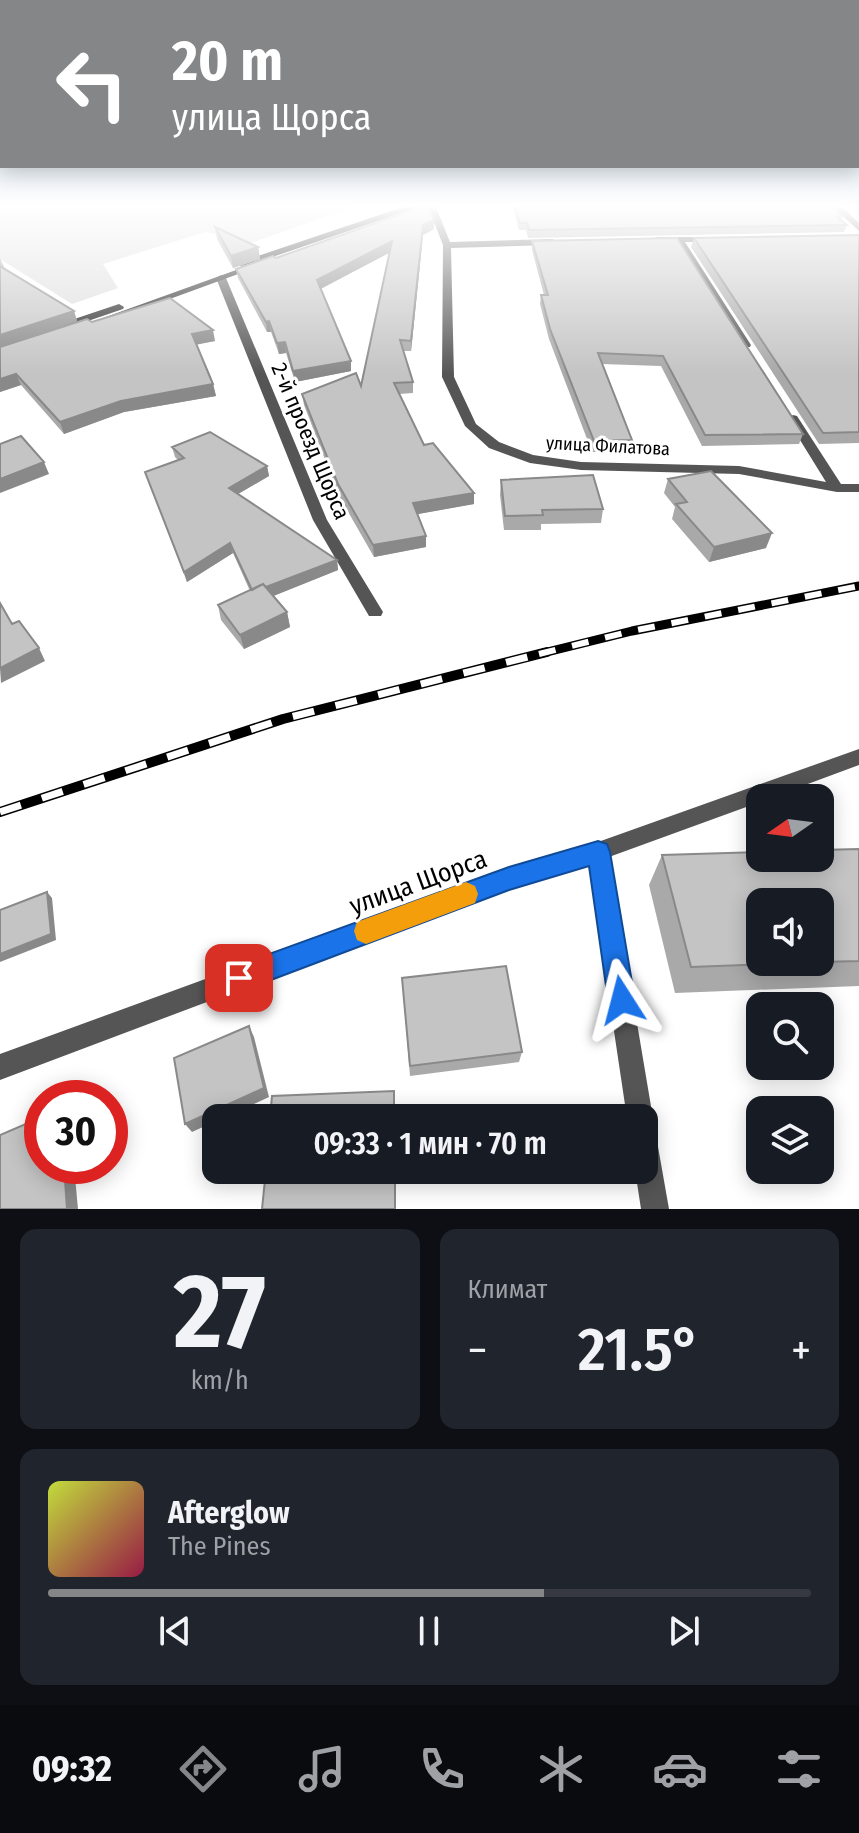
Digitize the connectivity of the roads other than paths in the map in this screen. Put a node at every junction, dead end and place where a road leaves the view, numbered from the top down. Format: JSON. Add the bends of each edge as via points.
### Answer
{"nodes":[{"id":1,"x":264,"y":260,"type":"edge"},
{"id":2,"x":272,"y":260,"type":"edge"},
{"id":3,"x":447,"y":260,"type":"edge"},
{"id":4,"x":692,"y":260,"type":"edge"},
{"id":5,"x":221,"y":278,"type":"junction"},
{"id":6,"x":0,"y":348,"type":"edge"},
{"id":7,"x":0,"y":355,"type":"edge"},
{"id":8,"x":754,"y":357,"type":"edge"},
{"id":9,"x":787,"y":410,"type":"edge"},
{"id":10,"x":837,"y":488,"type":"junction"},
{"id":11,"x":859,"y":488,"type":"edge"},
{"id":12,"x":375,"y":612,"type":"dead end"},
{"id":13,"x":859,"y":757,"type":"edge"},
{"id":14,"x":598,"y":852,"type":"junction"},
{"id":15,"x":0,"y":1067,"type":"edge"},
{"id":16,"x":638,"y":1104,"type":"edge"},
{"id":17,"x":651,"y":1184,"type":"edge"},
{"id":18,"x":655,"y":1209,"type":"edge"}],
"edges":[{"from":1,"to":6,"type":"main road"},
{"from":2,"to":5,"type":"main road"},
{"from":3,"to":10,"type":"street","name":"улица Филатова","via":[[448,377],[471,426],[494,445],[530,459],[581,466],[739,470]]},
{"from":4,"to":8,"type":"street"},
{"from":5,"to":7,"type":"main road"},
{"from":5,"to":12,"type":"street","name":"2-й проезд Щорса","via":[[320,520]]},
{"from":9,"to":10,"type":"street"},
{"from":10,"to":11,"type":"street","name":"улица Филатова"},
{"from":13,"to":14,"type":"street","name":"улица Щорса"},
{"from":14,"to":15,"type":"street","name":"улица Щорса","via":[[509,878]]},
{"from":14,"to":16,"type":"street"},
{"from":17,"to":18,"type":"street"}]}
